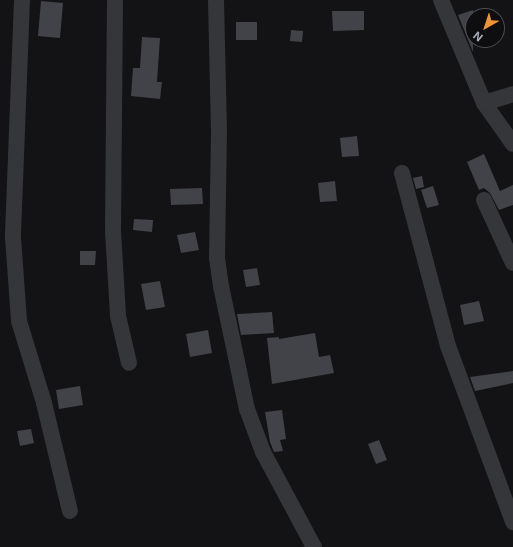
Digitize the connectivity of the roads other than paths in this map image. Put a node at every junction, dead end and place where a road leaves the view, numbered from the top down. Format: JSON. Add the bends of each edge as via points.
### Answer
{"nodes":[{"id":1,"x":22,"y":0,"type":"edge"},
{"id":2,"x":115,"y":0,"type":"edge"},
{"id":3,"x":216,"y":0,"type":"edge"},
{"id":4,"x":441,"y":0,"type":"edge"},
{"id":5,"x":513,"y":94,"type":"edge"},
{"id":6,"x":484,"y":103,"type":"junction"},
{"id":7,"x":513,"y":144,"type":"edge"},
{"id":8,"x":402,"y":173,"type":"dead end"},
{"id":9,"x":484,"y":200,"type":"dead end"},
{"id":10,"x":513,"y":263,"type":"edge"},
{"id":11,"x":129,"y":363,"type":"dead end"},
{"id":12,"x":70,"y":511,"type":"dead end"},
{"id":13,"x":513,"y":522,"type":"edge"},
{"id":14,"x":314,"y":547,"type":"edge"}],
"edges":[{"from":1,"to":12,"type":"street","via":[[13,237],[19,321],[44,403]]},
{"from":2,"to":11,"type":"street","via":[[113,231],[118,316]]},
{"from":3,"to":14,"type":"street","via":[[218,258],[221,286],[247,409],[263,452]]},
{"from":4,"to":6,"type":"street"},
{"from":5,"to":6,"type":"street"},
{"from":6,"to":7,"type":"street"},
{"from":8,"to":13,"type":"street","via":[[448,346]]},
{"from":9,"to":10,"type":"street"}]}
